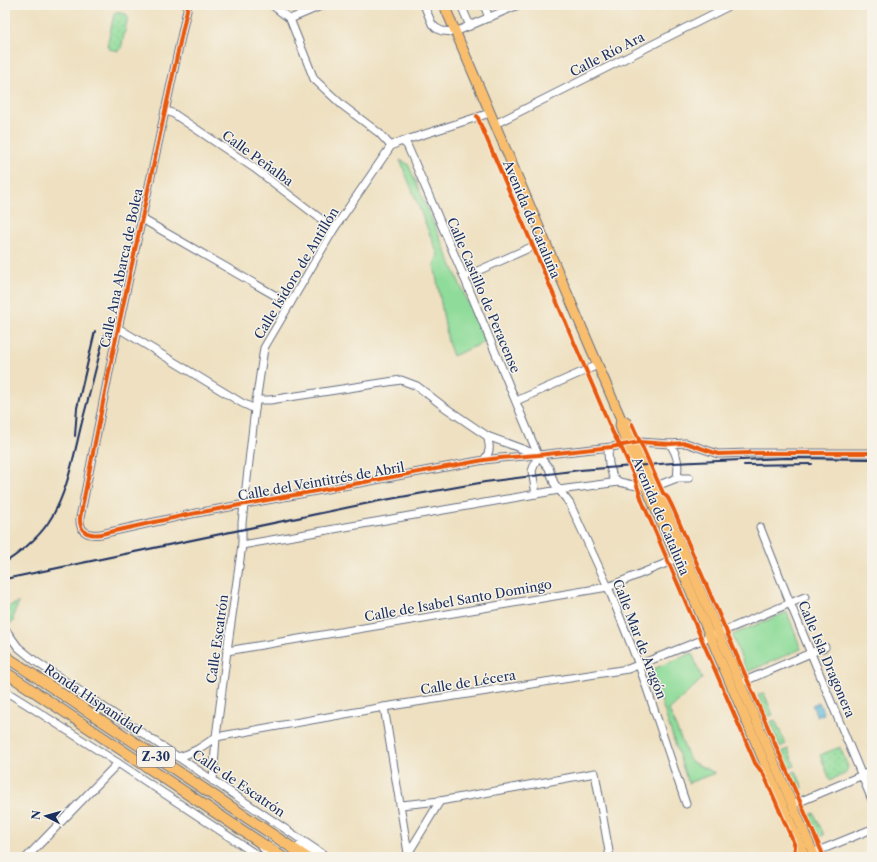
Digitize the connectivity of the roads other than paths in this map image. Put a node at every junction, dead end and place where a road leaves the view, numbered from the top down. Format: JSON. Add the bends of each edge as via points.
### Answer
{"nodes":[{"id":1,"x":188,"y":5,"type":"edge"},
{"id":2,"x":272,"y":5,"type":"edge"},
{"id":3,"x":323,"y":5,"type":"edge"},
{"id":4,"x":424,"y":5,"type":"edge"},
{"id":5,"x":444,"y":5,"type":"edge"},
{"id":6,"x":461,"y":5,"type":"edge"},
{"id":7,"x":484,"y":5,"type":"edge"},
{"id":8,"x":518,"y":5,"type":"edge"},
{"id":9,"x":731,"y":5,"type":"edge"},
{"id":10,"x":489,"y":18,"type":"junction"},
{"id":11,"x":290,"y":19,"type":"junction"},
{"id":12,"x":470,"y":26,"type":"junction"},
{"id":13,"x":455,"y":32,"type":"junction"},
{"id":14,"x":165,"y":110,"type":"junction"},
{"id":15,"x":490,"y":112,"type":"junction"},
{"id":16,"x":494,"y":124,"type":"junction"},
{"id":17,"x":406,"y":142,"type":"junction"},
{"id":18,"x":391,"y":146,"type":"junction"},
{"id":19,"x":142,"y":219,"type":"junction"},
{"id":20,"x":334,"y":229,"type":"junction"},
{"id":21,"x":545,"y":241,"type":"junction"},
{"id":22,"x":464,"y":277,"type":"junction"},
{"id":23,"x":290,"y":304,"type":"junction"},
{"id":24,"x":118,"y":328,"type":"junction"},
{"id":25,"x":598,"y":365,"type":"junction"},
{"id":26,"x":256,"y":400,"type":"junction"},
{"id":27,"x":516,"y":401,"type":"junction"},
{"id":28,"x":255,"y":409,"type":"junction"},
{"id":29,"x":487,"y":436,"type":"junction"},
{"id":30,"x":632,"y":444,"type":"junction"},
{"id":31,"x":670,"y":444,"type":"junction"},
{"id":32,"x":611,"y":447,"type":"junction"},
{"id":33,"x":872,"y":453,"type":"edge"},
{"id":34,"x":538,"y":455,"type":"junction"},
{"id":35,"x":484,"y":460,"type":"junction"},
{"id":36,"x":677,"y":478,"type":"junction"},
{"id":37,"x":689,"y":478,"type":"dead end"},
{"id":38,"x":619,"y":482,"type":"junction"},
{"id":39,"x":650,"y":486,"type":"junction"},
{"id":40,"x":559,"y":490,"type":"junction"},
{"id":41,"x":536,"y":494,"type":"junction"},
{"id":42,"x":244,"y":505,"type":"junction"},
{"id":43,"x":760,"y":527,"type":"dead end"},
{"id":44,"x":86,"y":533,"type":"joint"},
{"id":45,"x":242,"y":545,"type":"junction"},
{"id":46,"x":681,"y":548,"type":"junction"},
{"id":47,"x":676,"y":558,"type":"junction"},
{"id":48,"x":608,"y":587,"type":"junction"},
{"id":49,"x":805,"y":597,"type":"dead end"},
{"id":50,"x":790,"y":603,"type":"junction"},
{"id":51,"x":5,"y":629,"type":"edge"},
{"id":52,"x":714,"y":635,"type":"junction"},
{"id":53,"x":825,"y":647,"type":"dead end"},
{"id":54,"x":227,"y":651,"type":"junction"},
{"id":55,"x":811,"y":653,"type":"junction"},
{"id":56,"x":5,"y":656,"type":"edge"},
{"id":57,"x":639,"y":665,"type":"junction"},
{"id":58,"x":5,"y":672,"type":"edge"},
{"id":59,"x":740,"y":683,"type":"junction"},
{"id":60,"x":5,"y":691,"type":"edge"},
{"id":61,"x":384,"y":707,"type":"junction"},
{"id":62,"x":216,"y":737,"type":"junction"},
{"id":63,"x":178,"y":757,"type":"junction"},
{"id":64,"x":118,"y":763,"type":"junction"},
{"id":65,"x":872,"y":771,"type":"edge"},
{"id":66,"x":862,"y":775,"type":"junction"},
{"id":67,"x":213,"y":781,"type":"junction"},
{"id":68,"x":872,"y":800,"type":"edge"},
{"id":69,"x":440,"y":801,"type":"junction"},
{"id":70,"x":686,"y":804,"type":"dead end"},
{"id":71,"x":401,"y":805,"type":"junction"},
{"id":72,"x":792,"y":805,"type":"junction"},
{"id":73,"x":246,"y":817,"type":"junction"},
{"id":74,"x":872,"y":829,"type":"edge"},
{"id":75,"x":251,"y":836,"type":"junction"},
{"id":76,"x":407,"y":855,"type":"edge"},
{"id":77,"x":807,"y":856,"type":"edge"},
{"id":78,"x":26,"y":857,"type":"edge"},
{"id":79,"x":260,"y":857,"type":"edge"},
{"id":80,"x":271,"y":857,"type":"edge"},
{"id":81,"x":282,"y":857,"type":"edge"},
{"id":82,"x":306,"y":857,"type":"edge"},
{"id":83,"x":318,"y":857,"type":"edge"},
{"id":84,"x":328,"y":857,"type":"edge"},
{"id":85,"x":610,"y":857,"type":"edge"}],
"edges":[{"from":1,"to":14,"type":"street","name":"Calle Ana Abarca de Bolea"},
{"from":2,"to":11,"type":"street"},
{"from":3,"to":11,"type":"street"},
{"from":4,"to":13,"type":"street","via":[[436,28]]},
{"from":5,"to":13,"type":"main road","name":"Avenida de Cataluña"},
{"from":6,"to":12,"type":"street"},
{"from":7,"to":10,"type":"street"},
{"from":8,"to":10,"type":"street"},
{"from":9,"to":16,"type":"street","name":"Calle Río Ara"},
{"from":10,"to":12,"type":"street"},
{"from":11,"to":18,"type":"street","via":[[314,79]]},
{"from":12,"to":13,"type":"street"},
{"from":13,"to":15,"type":"main road","name":"Avenida de Cataluña"},
{"from":14,"to":19,"type":"street","name":"Calle Ana Abarca de Bolea"},
{"from":14,"to":20,"type":"street","name":"Calle Peñalba","via":[[254,168]]},
{"from":15,"to":16,"type":"main road","name":"Avenida de Cataluña"},
{"from":15,"to":17,"type":"street"},
{"from":16,"to":21,"type":"main road","name":"Avenida de Cataluña"},
{"from":17,"to":18,"type":"street"},
{"from":17,"to":22,"type":"street","name":"Calle Castillo de Peracense"},
{"from":18,"to":20,"type":"street","name":"Calle Isidoro de Antillón"},
{"from":19,"to":23,"type":"street"},
{"from":19,"to":24,"type":"street","name":"Calle Ana Abarca de Bolea"},
{"from":20,"to":23,"type":"street","name":"Calle Isidoro de Antillón"},
{"from":21,"to":22,"type":"street"},
{"from":21,"to":25,"type":"main road","name":"Avenida de Cataluña"},
{"from":22,"to":27,"type":"street","name":"Calle Castillo de Peracense"},
{"from":23,"to":26,"type":"street","name":"Calle Isidoro de Antillón","via":[[264,348]]},
{"from":24,"to":28,"type":"street"},
{"from":24,"to":44,"type":"street","name":"Calle Ana Abarca de Bolea","via":[[80,518],[80,526]]},
{"from":25,"to":27,"type":"street"},
{"from":25,"to":30,"type":"main road","name":"Avenida de Cataluña","via":[[622,419],[620,426]]},
{"from":26,"to":28,"type":"street","name":"Calle Isidoro de Antillón"},
{"from":26,"to":29,"type":"street","via":[[401,380],[417,386]]},
{"from":27,"to":34,"type":"street","name":"Calle Castillo de Peracense"},
{"from":28,"to":42,"type":"street","name":"Calle Isidoro de Antillón"},
{"from":29,"to":34,"type":"street"},
{"from":29,"to":35,"type":"street","via":[[490,446],[488,456]]},
{"from":30,"to":31,"type":"street","name":"Calle del Veintitrés de Abril"},
{"from":30,"to":32,"type":"street","name":"Calle del Veintitrés de Abril"},
{"from":30,"to":39,"type":"main road","name":"Avenida de Cataluña"},
{"from":31,"to":33,"type":"street","name":"Calle del Veintitrés de Abril","via":[[686,443],[718,454]]},
{"from":31,"to":36,"type":"street","via":[[677,456]]},
{"from":32,"to":34,"type":"street","name":"Calle del Veintitrés de Abril"},
{"from":32,"to":38,"type":"street","via":[[608,453],[609,464],[613,477]]},
{"from":34,"to":35,"type":"street","name":"Calle del Veintitrés de Abril"},
{"from":34,"to":40,"type":"street","via":[[549,468]]},
{"from":34,"to":41,"type":"street","via":[[532,471]]},
{"from":35,"to":42,"type":"street","name":"Calle del Veintitrés de Abril"},
{"from":36,"to":37,"type":"street"},
{"from":36,"to":39,"type":"street","via":[[659,486]]},
{"from":38,"to":39,"type":"street"},
{"from":38,"to":40,"type":"street"},
{"from":39,"to":46,"type":"main road","name":"Avenida de Cataluña"},
{"from":39,"to":47,"type":"main road","name":"Avenida de Cataluña"},
{"from":40,"to":41,"type":"street"},
{"from":40,"to":48,"type":"street","name":"Calle Mar de Aragón","via":[[570,504]]},
{"from":41,"to":45,"type":"street"},
{"from":42,"to":44,"type":"street","name":"Calle del Veintitrés de Abril","via":[[101,534]]},
{"from":42,"to":45,"type":"street","name":"Calle Isidoro de Antillón"},
{"from":43,"to":50,"type":"street","name":"Calle Isla Dragonera"},
{"from":45,"to":54,"type":"street","name":"Calle Escatrón"},
{"from":46,"to":47,"type":"street"},
{"from":46,"to":52,"type":"main road","name":"Avenida de Cataluña"},
{"from":47,"to":48,"type":"street","name":"Calle de Isabel Santo Domingo"},
{"from":47,"to":52,"type":"main road","name":"Avenida de Cataluña"},
{"from":48,"to":54,"type":"street","name":"Calle de Isabel Santo Domingo"},
{"from":48,"to":57,"type":"street","name":"Calle Mar de Aragón"},
{"from":49,"to":50,"type":"street","name":"Calle de Lécera"},
{"from":50,"to":52,"type":"street","name":"Calle de Lécera"},
{"from":50,"to":55,"type":"street","name":"Calle Isla Dragonera"},
{"from":51,"to":63,"type":"street","name":"Calle de Escatrón","via":[[18,647],[35,661]]},
{"from":52,"to":57,"type":"street","name":"Calle de Lécera"},
{"from":52,"to":59,"type":"main road","name":"Avenida de Cataluña"},
{"from":52,"to":77,"type":"main road","name":"Avenida de Cataluña"},
{"from":53,"to":55,"type":"street"},
{"from":54,"to":62,"type":"street","name":"Calle Escatrón"},
{"from":55,"to":59,"type":"street"},
{"from":55,"to":66,"type":"street","name":"Calle Isla Dragonera"},
{"from":56,"to":73,"type":"highway","name":"Ronda Hispanidad","number":"Z-30"},
{"from":57,"to":61,"type":"street","name":"Calle de Lécera","via":[[628,669]]},
{"from":57,"to":70,"type":"street","name":"Calle Mar de Aragón"},
{"from":58,"to":75,"type":"highway","name":"Ronda Hispanidad","number":"Z-30"},
{"from":59,"to":72,"type":"main road","name":"Avenida de Cataluña"},
{"from":60,"to":64,"type":"street"},
{"from":61,"to":62,"type":"street","name":"Calle de Lécera"},
{"from":61,"to":71,"type":"street"},
{"from":62,"to":63,"type":"street","via":[[196,751]]},
{"from":62,"to":67,"type":"street","name":"Calle Escatrón"},
{"from":63,"to":67,"type":"street","name":"Calle de Escatrón"},
{"from":64,"to":78,"type":"street"},
{"from":64,"to":79,"type":"street"},
{"from":65,"to":66,"type":"street"},
{"from":66,"to":68,"type":"street","name":"Calle Isla Dragonera"},
{"from":66,"to":72,"type":"street"},
{"from":67,"to":84,"type":"street","name":"Calle de Escatrón"},
{"from":69,"to":71,"type":"street"},
{"from":69,"to":76,"type":"street"},
{"from":69,"to":85,"type":"street","via":[[595,773]]},
{"from":71,"to":76,"type":"street"},
{"from":72,"to":77,"type":"main road","name":"Avenida de Cataluña"},
{"from":73,"to":82,"type":"highway","name":"Ronda Hispanidad","number":"Z-30"},
{"from":73,"to":83,"type":"street","name":"Calle de Escatrón","via":[[268,826]]},
{"from":74,"to":77,"type":"street"},
{"from":75,"to":80,"type":"street","name":"Ronda Hispanidad"},
{"from":75,"to":81,"type":"highway","name":"Ronda Hispanidad","number":"Z-30"}]}
